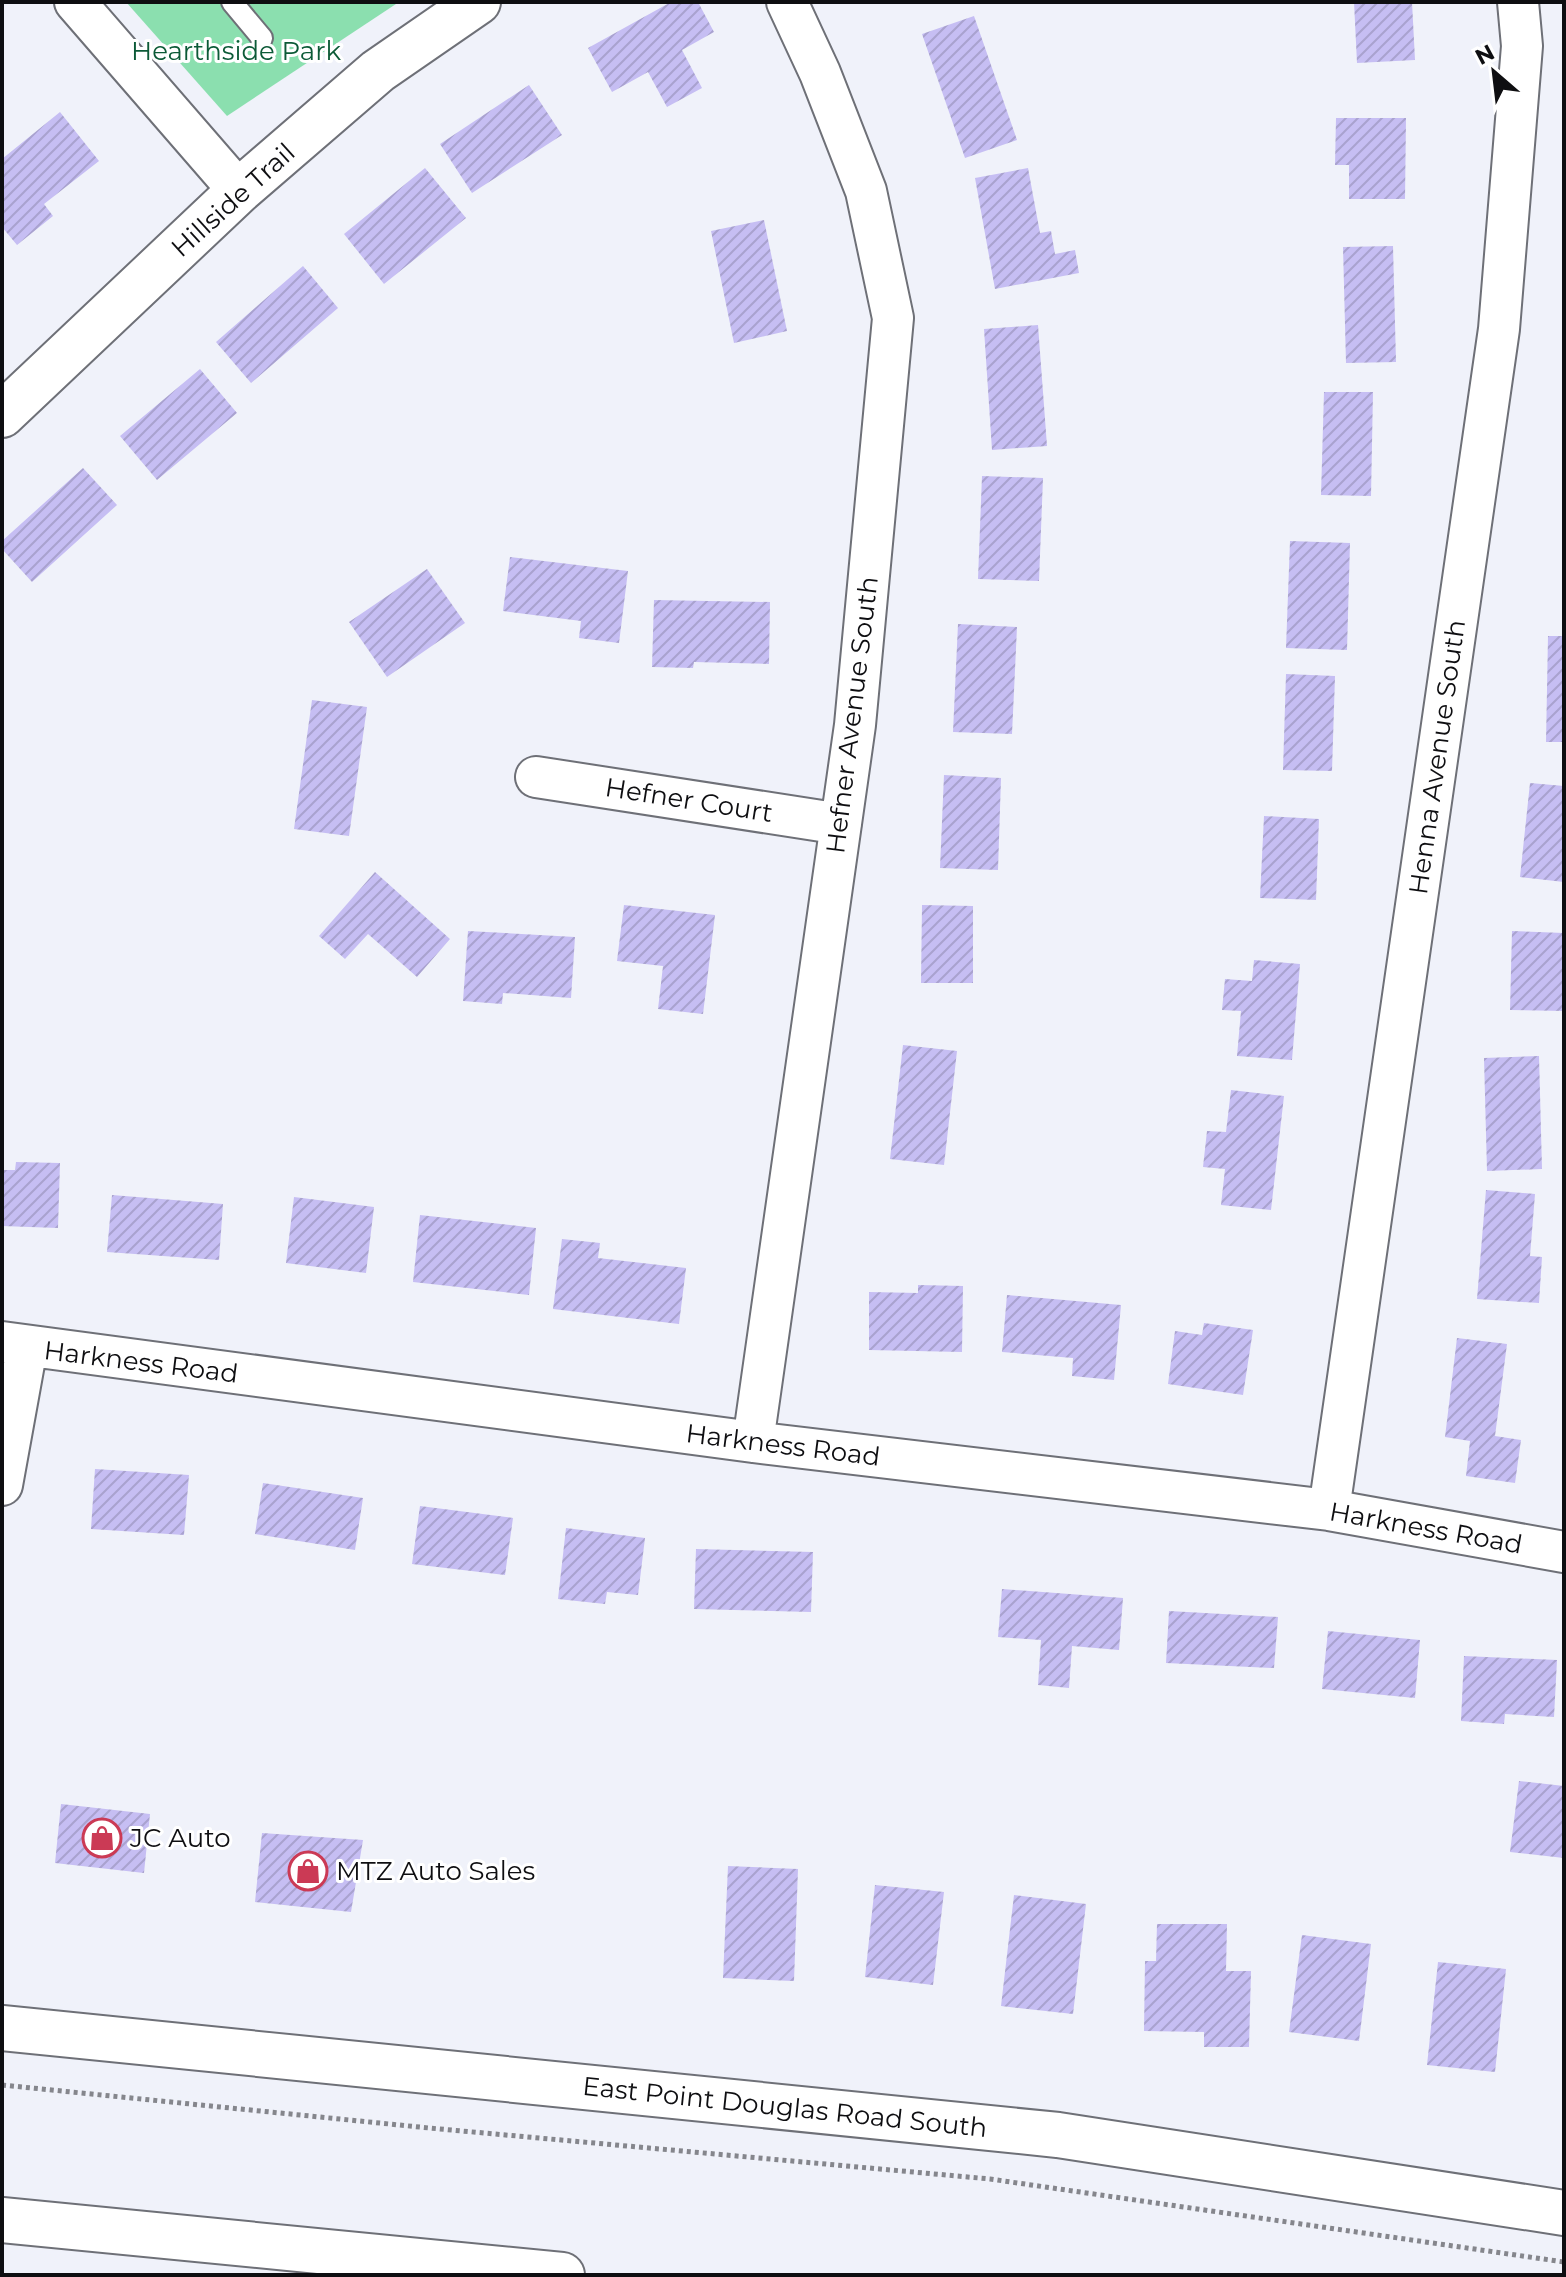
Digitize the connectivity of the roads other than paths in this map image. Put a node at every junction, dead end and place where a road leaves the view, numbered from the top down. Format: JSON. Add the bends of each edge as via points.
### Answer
{"nodes":[{"id":1,"x":232,"y":2,"type":"edge"},
{"id":2,"x":478,"y":2,"type":"edge"},
{"id":3,"x":787,"y":2,"type":"edge"},
{"id":4,"x":1518,"y":2,"type":"edge"},
{"id":5,"x":84,"y":5,"type":"edge"},
{"id":6,"x":262,"y":38,"type":"dead end"},
{"id":7,"x":239,"y":191,"type":"junction"},
{"id":8,"x":2,"y":415,"type":"edge"},
{"id":9,"x":536,"y":777,"type":"dead end"},
{"id":10,"x":841,"y":824,"type":"junction"},
{"id":11,"x":14,"y":1344,"type":"edge"},
{"id":12,"x":753,"y":1442,"type":"junction"},
{"id":13,"x":2,"y":1485,"type":"edge"},
{"id":14,"x":1329,"y":1510,"type":"junction"},
{"id":15,"x":1564,"y":1552,"type":"edge"},
{"id":16,"x":2,"y":2028,"type":"edge"},
{"id":17,"x":1564,"y":2213,"type":"edge"},
{"id":18,"x":2,"y":2220,"type":"edge"},
{"id":19,"x":562,"y":2275,"type":"edge"}],
"edges":[{"from":1,"to":6,"type":"lane"},
{"from":2,"to":7,"type":"main road","name":"Hillside Trail","via":[[378,71]]},
{"from":3,"to":10,"type":"street","name":"Hefner Avenue South","via":[[866,191],[893,318]]},
{"from":4,"to":14,"type":"street","name":"Henna Avenue South","via":[[1522,46],[1499,329]]},
{"from":5,"to":7,"type":"street"},
{"from":7,"to":8,"type":"main road","name":"Hillside Trail"},
{"from":9,"to":10,"type":"street","name":"Hefner Court"},
{"from":10,"to":12,"type":"street","name":"Hefner Avenue South"},
{"from":11,"to":12,"type":"street","name":"Harkness Road"},
{"from":11,"to":13,"type":"street"},
{"from":12,"to":14,"type":"street","name":"Harkness Road"},
{"from":14,"to":15,"type":"street","name":"Harkness Road"},
{"from":16,"to":17,"type":"main road","name":"East Point Douglas Road South","via":[[1058,2135]]},
{"from":18,"to":19,"type":"main road"}]}
